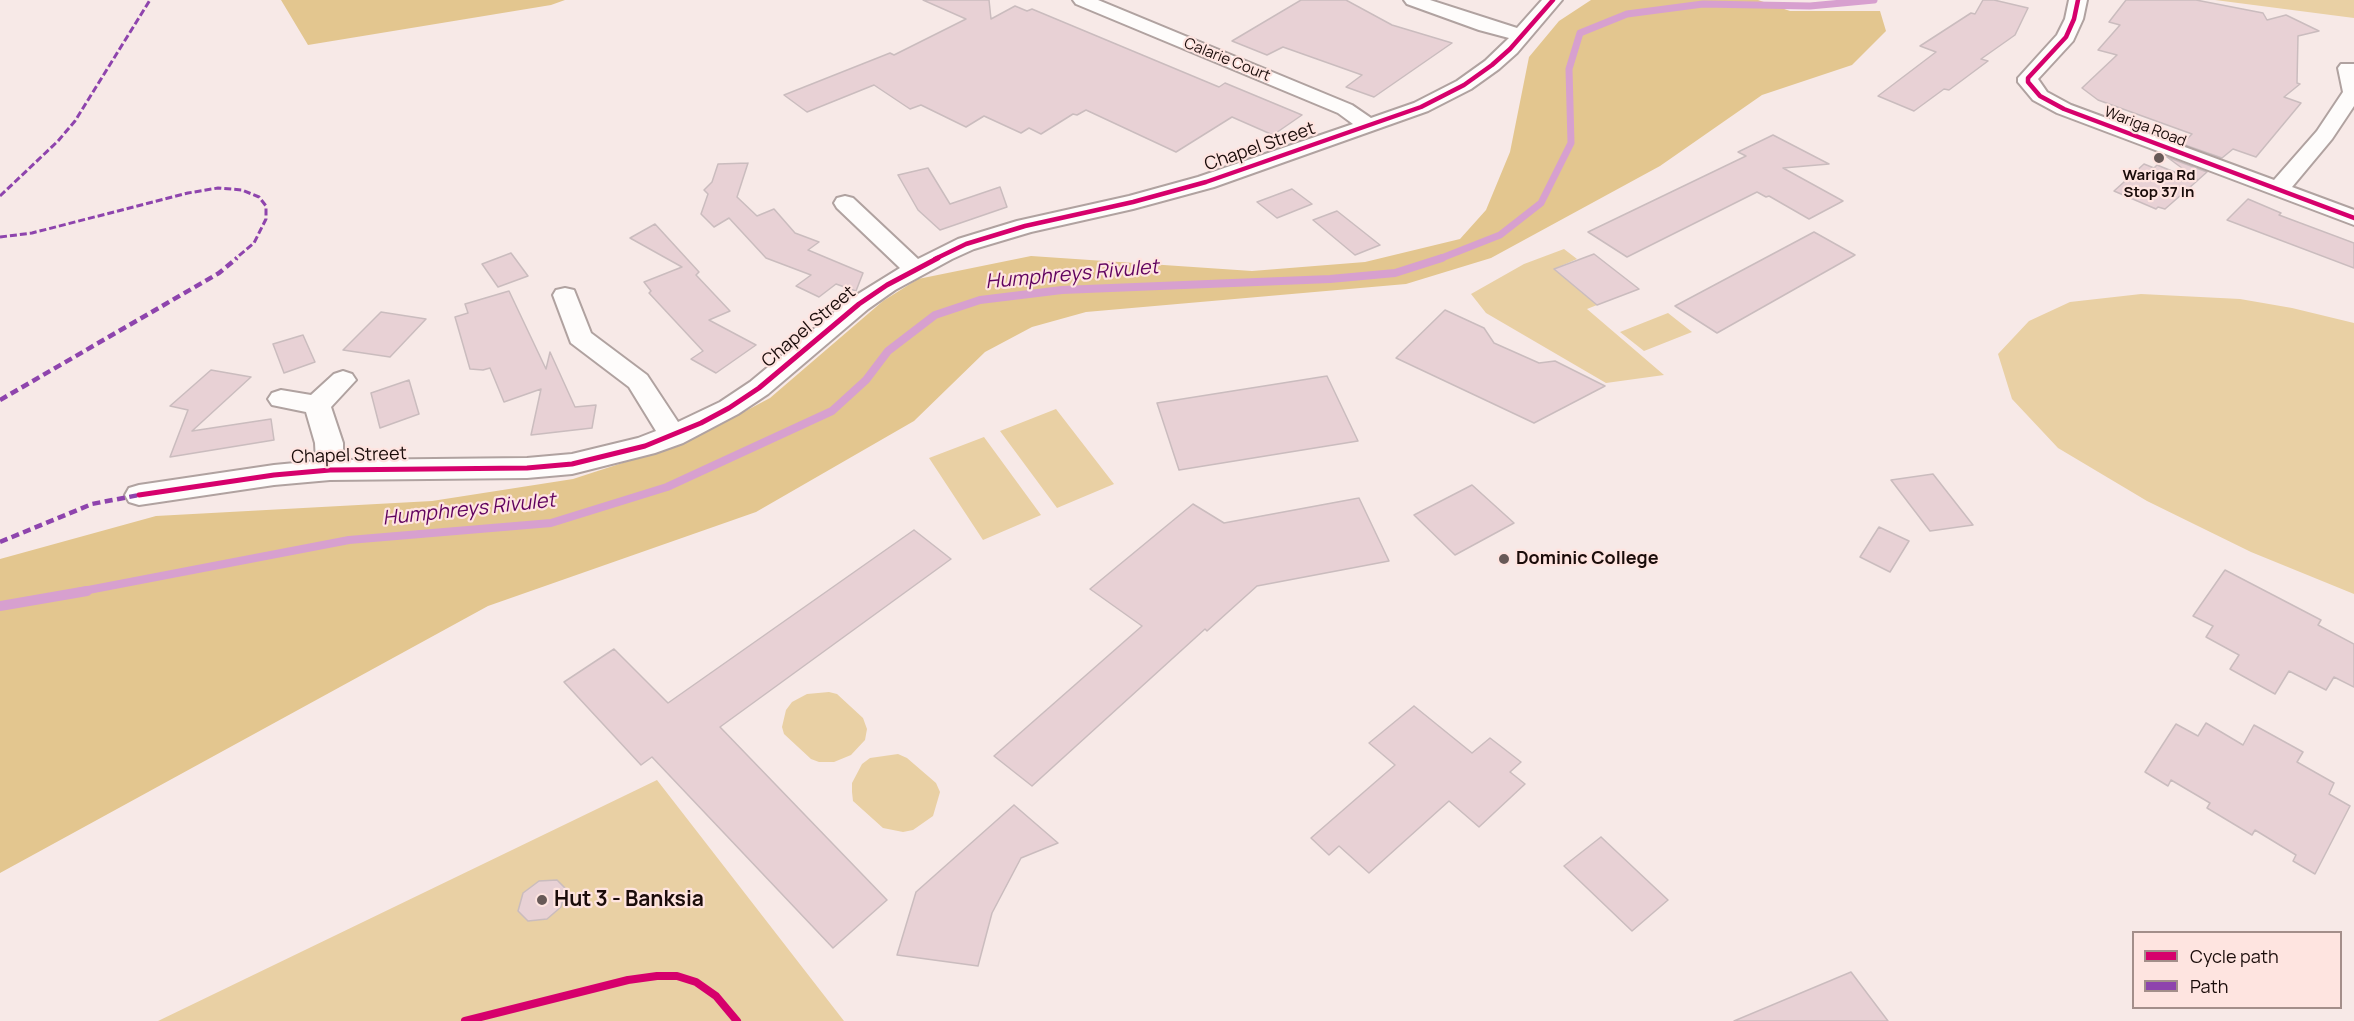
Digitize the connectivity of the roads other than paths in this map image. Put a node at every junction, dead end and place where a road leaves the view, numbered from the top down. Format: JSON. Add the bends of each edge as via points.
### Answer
{"nodes":[{"id":1,"x":1082,"y":0,"type":"edge"},
{"id":2,"x":1413,"y":0,"type":"edge"},
{"id":3,"x":1553,"y":0,"type":"edge"},
{"id":4,"x":2078,"y":0,"type":"edge"},
{"id":5,"x":1521,"y":35,"type":"junction"},
{"id":6,"x":2348,"y":68,"type":"dead end"},
{"id":7,"x":1369,"y":126,"type":"junction"},
{"id":8,"x":2278,"y":189,"type":"junction"},
{"id":9,"x":845,"y":203,"type":"dead end"},
{"id":10,"x":2354,"y":218,"type":"edge"},
{"id":11,"x":915,"y":269,"type":"junction"},
{"id":12,"x":565,"y":296,"type":"dead end"},
{"id":13,"x":343,"y":380,"type":"dead end"},
{"id":14,"x":281,"y":399,"type":"dead end"},
{"id":15,"x":317,"y":405,"type":"junction"},
{"id":16,"x":673,"y":436,"type":"junction"},
{"id":17,"x":330,"y":470,"type":"junction"},
{"id":18,"x":140,"y":495,"type":"dead end"}],
"edges":[{"from":1,"to":7,"type":"street","name":"Calarie Court","via":[[1345,109]]},
{"from":2,"to":5,"type":"street"},
{"from":3,"to":5,"type":"street","name":"Chapel Street"},
{"from":4,"to":8,"type":"street","name":"Wariga Road","via":[[2066,37],[2028,78],[2040,96],[2064,109]]},
{"from":5,"to":7,"type":"street","name":"Chapel Street","via":[[1492,65],[1464,85],[1421,107]]},
{"from":6,"to":8,"type":"street","via":[[2353,92],[2325,135]]},
{"from":7,"to":11,"type":"street","name":"Chapel Street","via":[[1181,189],[984,238]]},
{"from":8,"to":10,"type":"street","name":"Wariga Road"},
{"from":9,"to":11,"type":"street"},
{"from":11,"to":16,"type":"street","name":"Chapel Street","via":[[859,304],[759,388]]},
{"from":12,"to":16,"type":"street","via":[[580,337],[638,381]]},
{"from":13,"to":15,"type":"street"},
{"from":14,"to":15,"type":"street"},
{"from":15,"to":17,"type":"street","via":[[329,443]]},
{"from":16,"to":17,"type":"street","name":"Chapel Street","via":[[572,464]]},
{"from":17,"to":18,"type":"street","name":"Chapel Street"}]}
